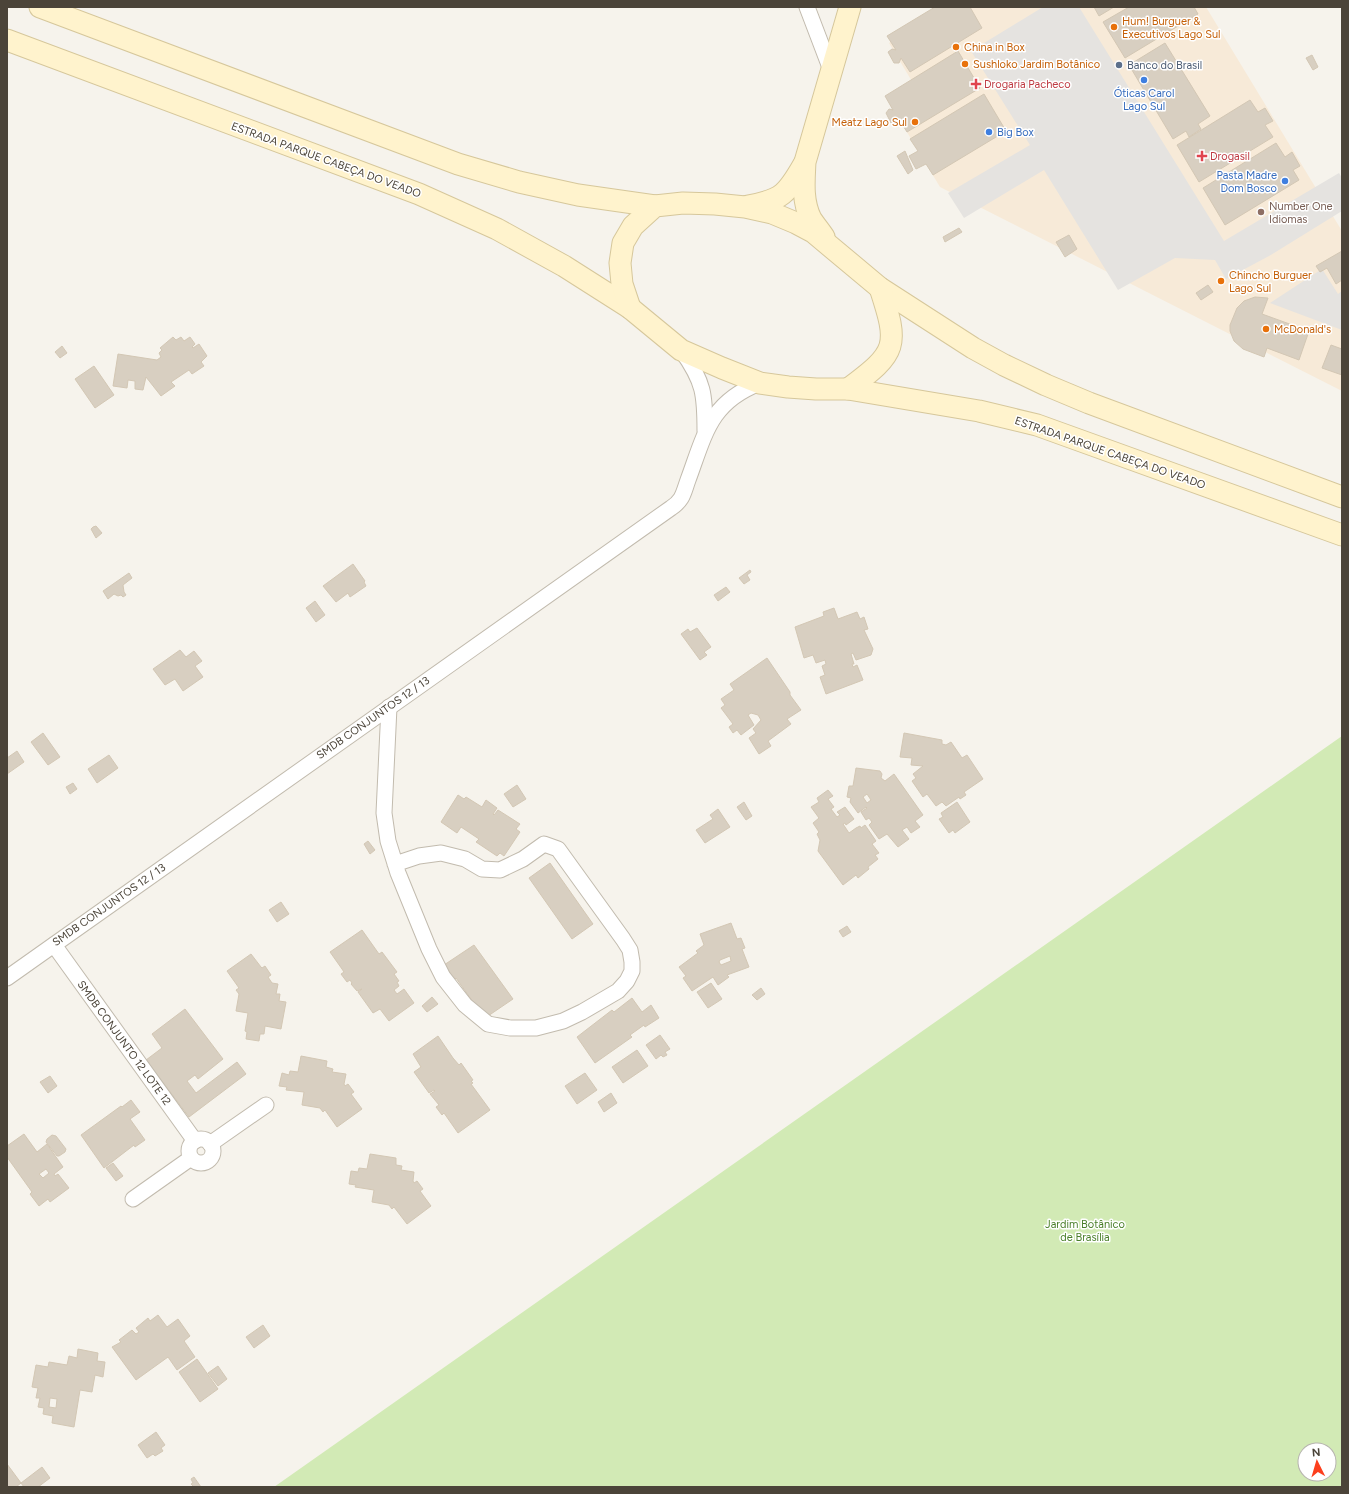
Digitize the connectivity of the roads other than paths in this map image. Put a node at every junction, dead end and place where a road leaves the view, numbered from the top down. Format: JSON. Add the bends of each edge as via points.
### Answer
{"nodes":[{"id":1,"x":40,"y":7,"type":"edge"},
{"id":2,"x":807,"y":7,"type":"edge"},
{"id":3,"x":850,"y":7,"type":"edge"},
{"id":4,"x":7,"y":40,"type":"edge"},
{"id":5,"x":831,"y":70,"type":"junction"},
{"id":6,"x":805,"y":162,"type":"junction"},
{"id":7,"x":655,"y":206,"type":"junction"},
{"id":8,"x":745,"y":206,"type":"junction"},
{"id":9,"x":828,"y":243,"type":"junction"},
{"id":10,"x":880,"y":288,"type":"junction"},
{"id":11,"x":630,"y":308,"type":"junction"},
{"id":12,"x":681,"y":350,"type":"junction"},
{"id":13,"x":760,"y":383,"type":"junction"},
{"id":14,"x":848,"y":389,"type":"junction"},
{"id":15,"x":705,"y":432,"type":"junction"},
{"id":16,"x":1342,"y":497,"type":"edge"},
{"id":17,"x":1342,"y":535,"type":"edge"},
{"id":18,"x":389,"y":706,"type":"junction"},
{"id":19,"x":395,"y":864,"type":"junction"},
{"id":20,"x":54,"y":945,"type":"junction"},
{"id":21,"x":7,"y":978,"type":"edge"},
{"id":22,"x":266,"y":1105,"type":"dead end"},
{"id":23,"x":195,"y":1141,"type":"junction"},
{"id":24,"x":210,"y":1144,"type":"junction"},
{"id":25,"x":191,"y":1158,"type":"junction"},
{"id":26,"x":133,"y":1199,"type":"dead end"}],
"edges":[{"from":1,"to":7,"type":"main road","via":[[458,164],[519,182],[578,195]]},
{"from":2,"to":5,"type":"street"},
{"from":3,"to":5,"type":"main road"},
{"from":4,"to":11,"type":"main road","name":"ESTRADA PARQUE CABEÇA DO VEADO","via":[[418,194],[497,229],[564,266]]},
{"from":5,"to":6,"type":"main road"},
{"from":6,"to":8,"type":"main road","via":[[794,183],[778,198],[766,203]]},
{"from":6,"to":9,"type":"main road","via":[[806,204],[811,218]]},
{"from":7,"to":8,"type":"main road","via":[[683,203]]},
{"from":7,"to":11,"type":"main road","via":[[633,226],[624,243],[620,263],[622,284]]},
{"from":8,"to":9,"type":"main road","via":[[796,222]]},
{"from":9,"to":10,"type":"main road"},
{"from":10,"to":14,"type":"main road","via":[[892,332],[891,348],[871,372]]},
{"from":10,"to":16,"type":"main road","via":[[973,348],[1046,385]]},
{"from":11,"to":12,"type":"main road","name":"ESTRADA PARQUE CABEÇA DO VEADO"},
{"from":12,"to":13,"type":"main road","name":"ESTRADA PARQUE CABEÇA DO VEADO"},
{"from":12,"to":15,"type":"street","name":"SMDB CONJUNTOS 12 / 13","via":[[693,367],[702,388]]},
{"from":13,"to":14,"type":"main road","name":"ESTRADA PARQUE CABEÇA DO VEADO","via":[[816,389]]},
{"from":13,"to":15,"type":"street","name":"SMDB CONJUNTOS 12 / 13","via":[[732,397],[716,413]]},
{"from":14,"to":17,"type":"main road","name":"ESTRADA PARQUE CABEÇA DO VEADO","via":[[979,411],[1037,426]]},
{"from":15,"to":18,"type":"street","name":"SMDB CONJUNTOS 12 / 13","via":[[680,502]]},
{"from":18,"to":19,"type":"street","via":[[384,813],[388,842]]},
{"from":18,"to":20,"type":"street","name":"SMDB CONJUNTOS 12 / 13"},
{"from":19,"to":19,"type":"street","via":[[429,949],[443,976],[465,1005],[488,1024],[510,1028],[536,1028],[563,1021],[618,991],[632,971],[630,950],[558,849],[544,844],[523,859],[500,870],[482,869],[465,859],[442,853],[419,856]]},
{"from":20,"to":21,"type":"street","name":"SMDB CONJUNTOS 12 / 13"},
{"from":20,"to":23,"type":"street","name":"SMDB CONJUNTO 12 LOTE 12"},
{"from":22,"to":24,"type":"street"},
{"from":23,"to":24,"type":"street","via":[[203,1140]]},
{"from":23,"to":25,"type":"street","via":[[189,1150]]},
{"from":24,"to":25,"type":"street","via":[[212,1154],[208,1161],[198,1163]]},
{"from":25,"to":26,"type":"street"}]}
